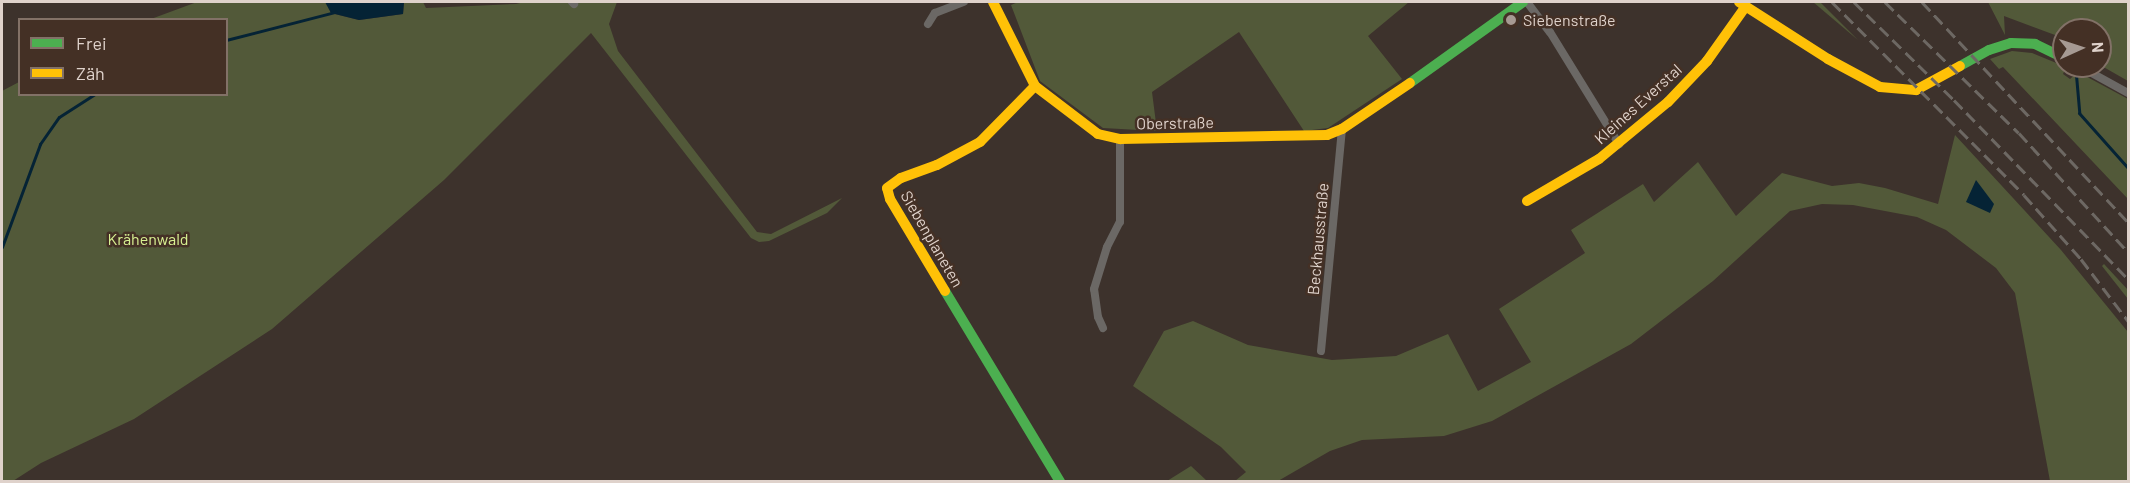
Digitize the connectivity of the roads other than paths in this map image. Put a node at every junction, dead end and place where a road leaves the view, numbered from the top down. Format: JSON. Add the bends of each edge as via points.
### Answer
{"nodes":[{"id":1,"x":964,"y":2,"type":"edge"},
{"id":2,"x":993,"y":2,"type":"edge"},
{"id":3,"x":1525,"y":2,"type":"edge"},
{"id":4,"x":1743,"y":4,"type":"edge"},
{"id":5,"x":928,"y":24,"type":"dead end"},
{"id":6,"x":2052,"y":52,"type":"edge"},
{"id":7,"x":2101,"y":78,"type":"edge"},
{"id":8,"x":1035,"y":86,"type":"junction"},
{"id":9,"x":2128,"y":93,"type":"edge"},
{"id":10,"x":1342,"y":129,"type":"junction"},
{"id":11,"x":1120,"y":138,"type":"junction"},
{"id":12,"x":1619,"y":144,"type":"junction"},
{"id":13,"x":1527,"y":201,"type":"dead end"},
{"id":14,"x":1103,"y":328,"type":"dead end"},
{"id":15,"x":1321,"y":351,"type":"dead end"},
{"id":16,"x":1060,"y":482,"type":"edge"}],
"edges":[{"from":1,"to":5,"type":"street","via":[[935,13]]},
{"from":2,"to":8,"type":"street","name":"Oberstraße"},
{"from":3,"to":10,"type":"street","name":"Oberstraße"},
{"from":3,"to":12,"type":"street","via":[[1550,32]]},
{"from":4,"to":6,"type":"street","via":[[1880,87],[1916,90],[2011,42],[2035,44]]},
{"from":4,"to":12,"type":"street","name":"Kleines Everstal","via":[[1707,61],[1668,102]]},
{"from":7,"to":9,"type":"street"},
{"from":8,"to":11,"type":"street","name":"Oberstraße","via":[[1098,134]]},
{"from":8,"to":16,"type":"street","name":"Siebenplaneten","via":[[980,142],[887,188]]},
{"from":10,"to":11,"type":"street","name":"Oberstraße","via":[[1311,136]]},
{"from":10,"to":15,"type":"street","name":"Beckhausstraße"},
{"from":11,"to":14,"type":"street","via":[[1120,222],[1094,289]]},
{"from":12,"to":13,"type":"street","name":"Kleines Everstal"}]}
